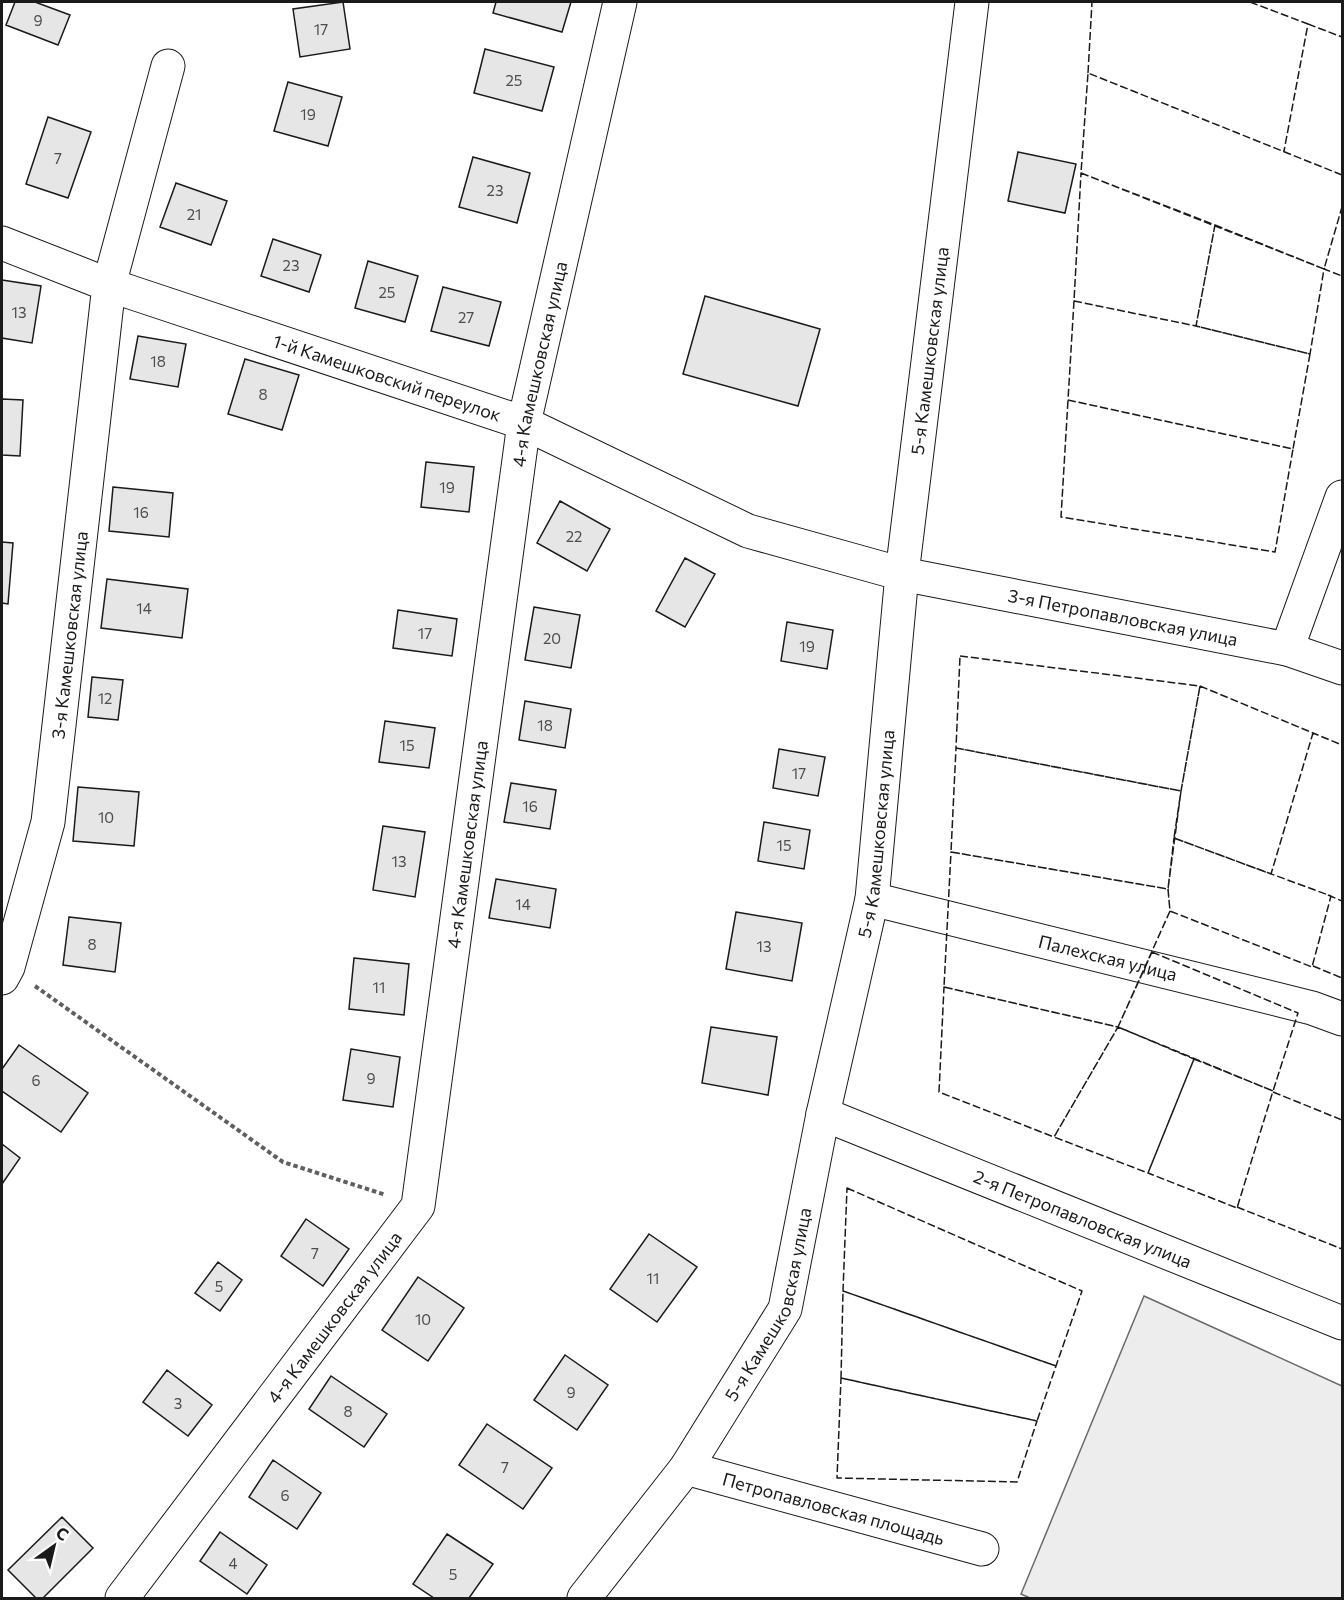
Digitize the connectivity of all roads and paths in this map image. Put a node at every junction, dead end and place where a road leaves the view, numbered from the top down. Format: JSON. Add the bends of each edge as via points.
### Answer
{"nodes":[{"id":1,"x":620,"y":2,"type":"edge"},
{"id":2,"x":972,"y":2,"type":"edge"},
{"id":3,"x":168,"y":66,"type":"dead end"},
{"id":4,"x":2,"y":243,"type":"edge"},
{"id":5,"x":109,"y":285,"type":"junction"},
{"id":6,"x":524,"y":423,"type":"junction"},
{"id":7,"x":1342,"y":497,"type":"edge"},
{"id":8,"x":902,"y":574,"type":"junction"},
{"id":9,"x":1287,"y":649,"type":"junction"},
{"id":10,"x":1342,"y":669,"type":"edge"},
{"id":11,"x":872,"y":899,"type":"junction"},
{"id":12,"x":5,"y":973,"type":"edge"},
{"id":13,"x":1342,"y":1019,"type":"edge"},
{"id":14,"x":823,"y":1114,"type":"junction"},
{"id":15,"x":418,"y":1206,"type":"junction"},
{"id":16,"x":1342,"y":1323,"type":"edge"},
{"id":17,"x":686,"y":1467,"type":"junction"},
{"id":18,"x":982,"y":1550,"type":"dead end"},
{"id":19,"x":122,"y":1599,"type":"edge"},
{"id":20,"x":584,"y":1599,"type":"edge"}],
"edges":[{"from":1,"to":6,"type":"street","name":"4-я Камешковская улица"},
{"from":2,"to":8,"type":"street","name":"5-я Камешковская улица"},
{"from":3,"to":5,"type":"street","name":"3-я Камешковская улица"},
{"from":4,"to":5,"type":"street","name":"1-й Камешковский переулок"},
{"from":5,"to":6,"type":"street","name":"1-й Камешковский переулок"},
{"from":5,"to":12,"type":"street","name":"3-я Камешковская улица","via":[[48,822]]},
{"from":6,"to":8,"type":"street","name":"1-й Камешковский переулок","via":[[748,531]]},
{"from":6,"to":15,"type":"street","name":"4-я Камешковская улица"},
{"from":7,"to":9,"type":"street"},
{"from":8,"to":9,"type":"street","name":"3-я Петропавловская улица"},
{"from":8,"to":11,"type":"street","name":"5-я Камешковская улица"},
{"from":9,"to":10,"type":"street","name":"3-я Петропавловская улица"},
{"from":11,"to":13,"type":"street","name":"Палехская улица","via":[[1301,1005]]},
{"from":11,"to":14,"type":"street","name":"5-я Камешковская улица"},
{"from":12,"to":15,"type":"path","via":[[283,1162]]},
{"from":14,"to":16,"type":"street","name":"2-я Петропавловская улица"},
{"from":14,"to":17,"type":"street","name":"5-я Камешковская улица","via":[[784,1309]]},
{"from":15,"to":19,"type":"street","name":"4-я Камешковская улица"},
{"from":17,"to":18,"type":"street","name":"Петропавловская площадь"},
{"from":17,"to":20,"type":"street","name":"5-я Камешковская улица"}]}
